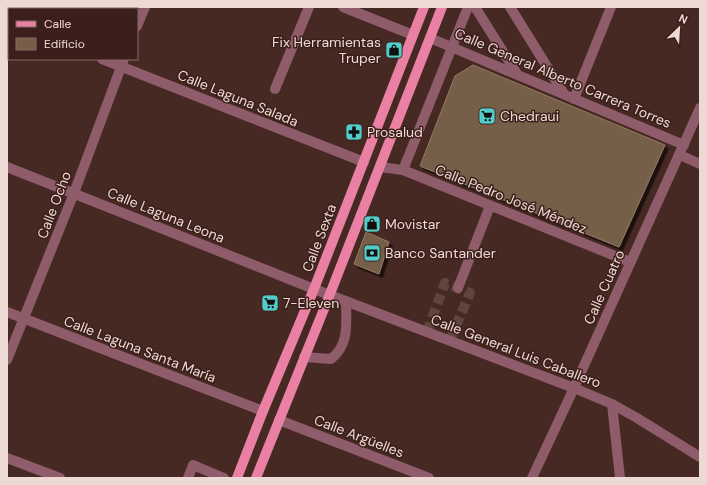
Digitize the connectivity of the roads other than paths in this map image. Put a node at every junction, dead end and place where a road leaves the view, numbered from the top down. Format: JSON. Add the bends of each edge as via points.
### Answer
{"nodes":[{"id":1,"x":145,"y":7,"type":"edge"},
{"id":2,"x":309,"y":7,"type":"edge"},
{"id":3,"x":343,"y":7,"type":"edge"},
{"id":4,"x":424,"y":7,"type":"edge"},
{"id":5,"x":442,"y":7,"type":"edge"},
{"id":6,"x":468,"y":7,"type":"edge"},
{"id":7,"x":475,"y":7,"type":"edge"},
{"id":8,"x":510,"y":7,"type":"edge"},
{"id":9,"x":611,"y":7,"type":"edge"},
{"id":10,"x":138,"y":24,"type":"edge"},
{"id":11,"x":413,"y":35,"type":"junction"},
{"id":12,"x":430,"y":38,"type":"junction"},
{"id":13,"x":453,"y":47,"type":"junction"},
{"id":14,"x":109,"y":60,"type":"edge"},
{"id":15,"x":122,"y":62,"type":"edge"},
{"id":16,"x":517,"y":74,"type":"junction"},
{"id":17,"x":275,"y":89,"type":"dead end"},
{"id":18,"x":564,"y":94,"type":"junction"},
{"id":19,"x":574,"y":99,"type":"junction"},
{"id":20,"x":700,"y":108,"type":"edge"},
{"id":21,"x":684,"y":145,"type":"junction"},
{"id":22,"x":680,"y":155,"type":"junction"},
{"id":23,"x":364,"y":162,"type":"junction"},
{"id":24,"x":700,"y":164,"type":"edge"},
{"id":25,"x":7,"y":167,"type":"edge"},
{"id":26,"x":380,"y":167,"type":"junction"},
{"id":27,"x":403,"y":170,"type":"junction"},
{"id":28,"x":74,"y":193,"type":"junction"},
{"id":29,"x":490,"y":206,"type":"junction"},
{"id":30,"x":630,"y":262,"type":"junction"},
{"id":31,"x":458,"y":288,"type":"dead end"},
{"id":32,"x":314,"y":289,"type":"junction"},
{"id":33,"x":330,"y":294,"type":"junction"},
{"id":34,"x":346,"y":301,"type":"junction"},
{"id":35,"x":7,"y":312,"type":"edge"},
{"id":36,"x":24,"y":319,"type":"junction"},
{"id":37,"x":304,"y":357,"type":"junction"},
{"id":38,"x":7,"y":360,"type":"edge"},
{"id":39,"x":574,"y":388,"type":"junction"},
{"id":40,"x":612,"y":404,"type":"junction"},
{"id":41,"x":263,"y":411,"type":"junction"},
{"id":42,"x":279,"y":420,"type":"junction"},
{"id":43,"x":700,"y":457,"type":"edge"},
{"id":44,"x":7,"y":458,"type":"edge"},
{"id":45,"x":60,"y":478,"type":"edge"},
{"id":46,"x":188,"y":478,"type":"edge"},
{"id":47,"x":224,"y":478,"type":"edge"},
{"id":48,"x":237,"y":478,"type":"edge"},
{"id":49,"x":256,"y":478,"type":"edge"},
{"id":50,"x":429,"y":478,"type":"edge"},
{"id":51,"x":532,"y":478,"type":"edge"},
{"id":52,"x":620,"y":478,"type":"edge"}],
"edges":[{"from":1,"to":10,"type":"street"},
{"from":2,"to":17,"type":"street"},
{"from":3,"to":11,"type":"street"},
{"from":4,"to":11,"type":"main road","name":"Calle Sexta"},
{"from":5,"to":12,"type":"main road"},
{"from":6,"to":13,"type":"street"},
{"from":7,"to":16,"type":"street"},
{"from":8,"to":18,"type":"street"},
{"from":9,"to":19,"type":"street"},
{"from":11,"to":23,"type":"main road","name":"Calle Sexta"},
{"from":12,"to":13,"type":"street","name":"Calle General Alberto Carrera Torres"},
{"from":12,"to":26,"type":"main road"},
{"from":13,"to":16,"type":"street","name":"Calle General Alberto Carrera Torres"},
{"from":13,"to":27,"type":"street"},
{"from":14,"to":15,"type":"street","name":"Calle Laguna Salada"},
{"from":15,"to":23,"type":"street","name":"Calle Laguna Salada"},
{"from":15,"to":28,"type":"street","name":"Calle Ocho"},
{"from":16,"to":18,"type":"street","name":"Calle General Alberto Carrera Torres"},
{"from":18,"to":19,"type":"street","name":"Calle General Alberto Carrera Torres"},
{"from":19,"to":21,"type":"street","name":"Calle General Alberto Carrera Torres"},
{"from":20,"to":21,"type":"street","name":"Calle Cuatro"},
{"from":21,"to":22,"type":"street","name":"Calle Cuatro"},
{"from":22,"to":24,"type":"street"},
{"from":22,"to":30,"type":"street","name":"Calle Cuatro"},
{"from":23,"to":32,"type":"main road","name":"Calle Sexta"},
{"from":25,"to":28,"type":"street","name":"Calle Laguna Leona"},
{"from":26,"to":27,"type":"street","name":"Calle Pedro José Méndez"},
{"from":26,"to":33,"type":"main road"},
{"from":27,"to":29,"type":"street","name":"Calle Pedro José Méndez"},
{"from":28,"to":32,"type":"street","name":"Calle Laguna Leona"},
{"from":28,"to":36,"type":"street","name":"Calle Ocho"},
{"from":29,"to":30,"type":"street","name":"Calle Pedro José Méndez"},
{"from":29,"to":31,"type":"street"},
{"from":30,"to":39,"type":"street","name":"Calle Cuatro"},
{"from":32,"to":33,"type":"street","name":"Calle General Luis Caballero"},
{"from":32,"to":41,"type":"main road","name":"Calle Sexta"},
{"from":33,"to":34,"type":"street","name":"Calle General Luis Caballero"},
{"from":33,"to":37,"type":"main road"},
{"from":34,"to":37,"type":"street","via":[[346,333],[340,352],[331,359]]},
{"from":34,"to":39,"type":"street","name":"Calle General Luis Caballero"},
{"from":35,"to":36,"type":"street","name":"Calle Laguna Santa María"},
{"from":36,"to":38,"type":"street","name":"Calle Ocho"},
{"from":36,"to":41,"type":"street","name":"Calle Laguna Santa María"},
{"from":37,"to":42,"type":"main road"},
{"from":39,"to":40,"type":"street","name":"Calle General Luis Caballero"},
{"from":39,"to":51,"type":"street","name":"Calle Cuatro"},
{"from":40,"to":43,"type":"street","name":"Calle General Luis Caballero"},
{"from":40,"to":52,"type":"street"},
{"from":41,"to":48,"type":"main road","name":"Calle Sexta"},
{"from":42,"to":49,"type":"main road"},
{"from":42,"to":50,"type":"street","name":"Calle Argüelles"},
{"from":44,"to":45,"type":"street"},
{"from":46,"to":47,"type":"street","via":[[193,465]]}]}
